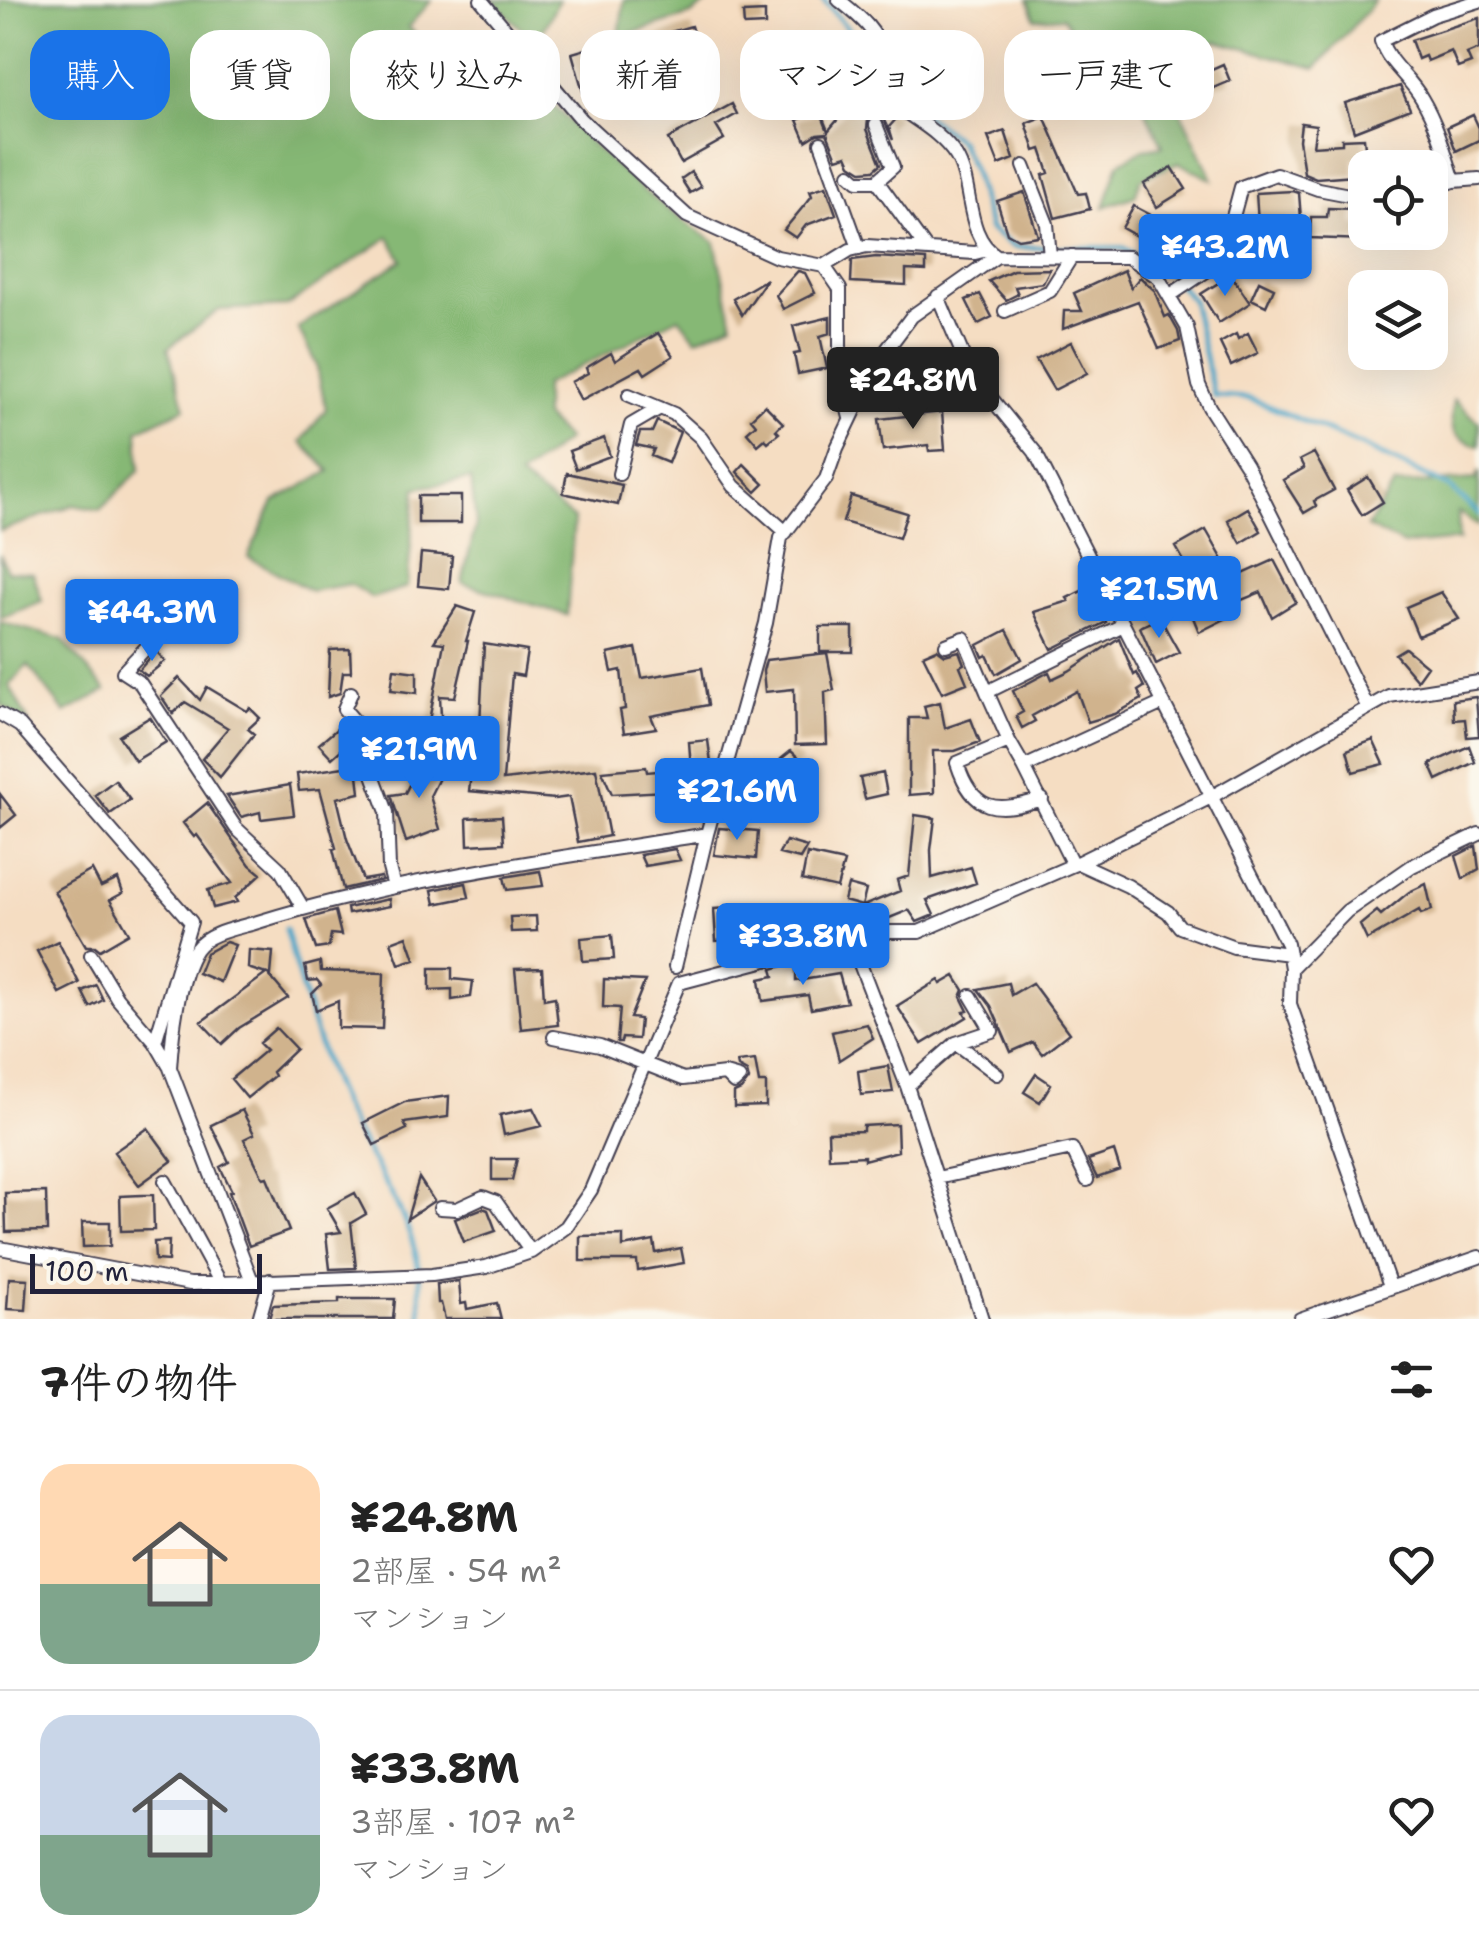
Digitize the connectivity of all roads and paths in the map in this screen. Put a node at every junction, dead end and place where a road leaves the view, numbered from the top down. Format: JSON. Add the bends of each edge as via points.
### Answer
{"nodes":[{"id":1,"x":481,"y":0,"type":"edge"},
{"id":2,"x":839,"y":0,"type":"edge"},
{"id":3,"x":1479,"y":2,"type":"edge"},
{"id":4,"x":876,"y":125,"type":"dead end"},
{"id":5,"x":821,"y":143,"type":"dead end"},
{"id":6,"x":1024,"y":166,"type":"dead end"},
{"id":7,"x":850,"y":174,"type":"dead end"},
{"id":8,"x":1479,"y":179,"type":"edge"},
{"id":9,"x":878,"y":181,"type":"junction"},
{"id":10,"x":1454,"y":181,"type":"junction"},
{"id":11,"x":1448,"y":183,"type":"edge"},
{"id":12,"x":1348,"y":195,"type":"edge"},
{"id":13,"x":859,"y":248,"type":"junction"},
{"id":14,"x":927,"y":250,"type":"junction"},
{"id":15,"x":992,"y":253,"type":"junction"},
{"id":16,"x":1050,"y":255,"type":"junction"},
{"id":17,"x":1072,"y":256,"type":"junction"},
{"id":18,"x":824,"y":266,"type":"junction"},
{"id":19,"x":1171,"y":294,"type":"junction"},
{"id":20,"x":938,"y":296,"type":"junction"},
{"id":21,"x":1005,"y":311,"type":"dead end"},
{"id":22,"x":629,"y":395,"type":"dead end"},
{"id":23,"x":660,"y":408,"type":"junction"},
{"id":24,"x":850,"y":418,"type":"junction"},
{"id":25,"x":620,"y":474,"type":"dead end"},
{"id":26,"x":786,"y":532,"type":"junction"},
{"id":27,"x":179,"y":613,"type":"dead end"},
{"id":28,"x":1124,"y":625,"type":"junction"},
{"id":29,"x":946,"y":645,"type":"dead end"},
{"id":30,"x":1479,"y":682,"type":"edge"},
{"id":31,"x":987,"y":692,"type":"junction"},
{"id":32,"x":351,"y":693,"type":"dead end"},
{"id":33,"x":1163,"y":704,"type":"junction"},
{"id":34,"x":1367,"y":706,"type":"junction"},
{"id":35,"x":0,"y":714,"type":"edge"},
{"id":36,"x":1009,"y":741,"type":"junction"},
{"id":37,"x":1024,"y":767,"type":"junction"},
{"id":38,"x":1211,"y":797,"type":"junction"},
{"id":39,"x":1042,"y":799,"type":"junction"},
{"id":40,"x":707,"y":834,"type":"junction"},
{"id":41,"x":1479,"y":834,"type":"edge"},
{"id":42,"x":1076,"y":864,"type":"junction"},
{"id":43,"x":394,"y":887,"type":"junction"},
{"id":44,"x":303,"y":908,"type":"junction"},
{"id":45,"x":850,"y":938,"type":"junction"},
{"id":46,"x":92,"y":955,"type":"dead end"},
{"id":47,"x":1290,"y":961,"type":"junction"},
{"id":48,"x":675,"y":967,"type":"dead end"},
{"id":49,"x":970,"y":996,"type":"dead end"},
{"id":50,"x":554,"y":1037,"type":"dead end"},
{"id":51,"x":155,"y":1042,"type":"junction"},
{"id":52,"x":956,"y":1043,"type":"junction"},
{"id":53,"x":644,"y":1063,"type":"junction"},
{"id":54,"x":170,"y":1068,"type":"junction"},
{"id":55,"x":725,"y":1074,"type":"dead end"},
{"id":56,"x":997,"y":1074,"type":"dead end"},
{"id":57,"x":907,"y":1086,"type":"junction"},
{"id":58,"x":936,"y":1178,"type":"junction"},
{"id":59,"x":165,"y":1180,"type":"dead end"},
{"id":60,"x":1087,"y":1180,"type":"dead end"},
{"id":61,"x":440,"y":1208,"type":"dead end"},
{"id":62,"x":0,"y":1248,"type":"edge"},
{"id":63,"x":530,"y":1252,"type":"junction"},
{"id":64,"x":1479,"y":1257,"type":"edge"},
{"id":65,"x":270,"y":1280,"type":"junction"},
{"id":66,"x":252,"y":1281,"type":"junction"},
{"id":67,"x":220,"y":1282,"type":"junction"},
{"id":68,"x":1390,"y":1286,"type":"junction"},
{"id":69,"x":259,"y":1319,"type":"edge"},
{"id":70,"x":982,"y":1319,"type":"edge"},
{"id":71,"x":1300,"y":1319,"type":"edge"}],
"edges":[{"from":1,"to":18,"type":"street","via":[[582,120],[686,216],[778,257]]},
{"from":2,"to":15,"type":"street","via":[[879,40],[884,56],[868,68],[882,93],[943,139],[959,160],[972,215]]},
{"from":3,"to":10,"type":"street","via":[[1381,41],[1421,96]]},
{"from":4,"to":9,"type":"street","via":[[893,168]]},
{"from":5,"to":13,"type":"street"},
{"from":6,"to":16,"type":"street","via":[[1047,224]]},
{"from":7,"to":9,"type":"street"},
{"from":8,"to":10,"type":"street"},
{"from":9,"to":14,"type":"street"},
{"from":10,"to":11,"type":"street"},
{"from":12,"to":19,"type":"street","via":[[1276,174],[1242,188],[1222,260]]},
{"from":13,"to":14,"type":"street"},
{"from":13,"to":18,"type":"street"},
{"from":14,"to":15,"type":"street"},
{"from":15,"to":16,"type":"street"},
{"from":15,"to":20,"type":"street"},
{"from":16,"to":17,"type":"street"},
{"from":17,"to":19,"type":"street","via":[[1128,257],[1158,276]]},
{"from":17,"to":21,"type":"street","via":[[1050,290]]},
{"from":18,"to":24,"type":"street","via":[[840,288],[840,376]]},
{"from":19,"to":34,"type":"street","via":[[1187,327],[1199,385]]},
{"from":20,"to":24,"type":"street","via":[[912,316],[879,360]]},
{"from":20,"to":28,"type":"street","via":[[970,372],[1036,452]]},
{"from":22,"to":23,"type":"street"},
{"from":23,"to":25,"type":"street","via":[[630,425]]},
{"from":23,"to":26,"type":"street","via":[[701,438],[734,486]]},
{"from":24,"to":26,"type":"street","via":[[826,478]]},
{"from":26,"to":40,"type":"street"},
{"from":27,"to":44,"type":"street","via":[[123,672],[140,683],[236,828],[280,869]]},
{"from":28,"to":31,"type":"street"},
{"from":28,"to":33,"type":"street"},
{"from":29,"to":31,"type":"street","via":[[964,638]]},
{"from":30,"to":34,"type":"street","via":[[1388,696]]},
{"from":31,"to":36,"type":"street"},
{"from":32,"to":43,"type":"street","via":[[344,709],[363,730],[387,812]]},
{"from":33,"to":37,"type":"street"},
{"from":33,"to":38,"type":"street"},
{"from":34,"to":38,"type":"street"},
{"from":35,"to":51,"type":"street","via":[[20,726],[191,922]]},
{"from":36,"to":37,"type":"street"},
{"from":36,"to":39,"type":"street","via":[[957,763],[966,791],[989,806],[1014,808]]},
{"from":37,"to":39,"type":"street"},
{"from":38,"to":42,"type":"street"},
{"from":38,"to":47,"type":"street"},
{"from":39,"to":42,"type":"street"},
{"from":40,"to":43,"type":"street"},
{"from":40,"to":48,"type":"street"},
{"from":41,"to":47,"type":"street","via":[[1412,866]]},
{"from":42,"to":45,"type":"street","via":[[919,932]]},
{"from":42,"to":47,"type":"street","via":[[1128,886],[1180,927]]},
{"from":43,"to":44,"type":"street"},
{"from":44,"to":54,"type":"street","via":[[212,936],[196,948]]},
{"from":45,"to":53,"type":"street","via":[[679,983]]},
{"from":45,"to":57,"type":"street"},
{"from":46,"to":51,"type":"street"},
{"from":47,"to":68,"type":"street","via":[[1290,1004]]},
{"from":49,"to":52,"type":"street","via":[[992,1031]]},
{"from":50,"to":53,"type":"street"},
{"from":51,"to":54,"type":"street"},
{"from":52,"to":56,"type":"street"},
{"from":52,"to":57,"type":"street"},
{"from":53,"to":55,"type":"street","via":[[683,1080]]},
{"from":53,"to":63,"type":"street","via":[[591,1190],[566,1228]]},
{"from":54,"to":66,"type":"street"},
{"from":57,"to":58,"type":"street"},
{"from":58,"to":60,"type":"street","via":[[1072,1150]]},
{"from":58,"to":70,"type":"street"},
{"from":59,"to":67,"type":"street"},
{"from":61,"to":63,"type":"street","via":[[484,1196],[496,1202]]},
{"from":62,"to":67,"type":"street","via":[[190,1284]]},
{"from":63,"to":65,"type":"street","via":[[429,1275]]},
{"from":64,"to":68,"type":"street"},
{"from":65,"to":66,"type":"street"},
{"from":65,"to":69,"type":"street"},
{"from":66,"to":67,"type":"street"},
{"from":68,"to":71,"type":"street"}]}
